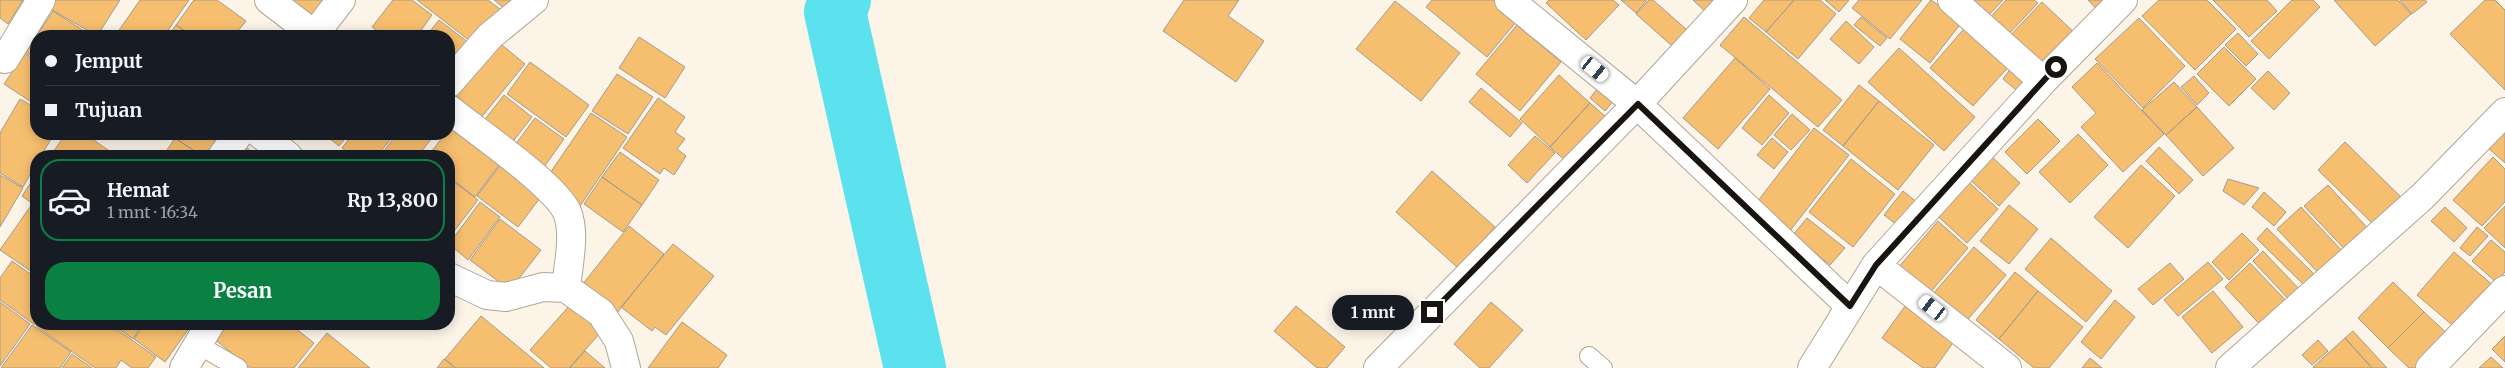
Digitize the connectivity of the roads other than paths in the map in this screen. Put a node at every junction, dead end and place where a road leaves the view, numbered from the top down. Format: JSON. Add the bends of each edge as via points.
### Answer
{"nodes":[{"id":1,"x":42,"y":0,"type":"edge"},
{"id":2,"x":269,"y":0,"type":"edge"},
{"id":3,"x":341,"y":0,"type":"edge"},
{"id":4,"x":534,"y":0,"type":"edge"},
{"id":5,"x":1509,"y":0,"type":"edge"},
{"id":6,"x":1733,"y":0,"type":"edge"},
{"id":7,"x":1952,"y":0,"type":"edge"},
{"id":8,"x":2123,"y":0,"type":"edge"},
{"id":9,"x":306,"y":30,"type":"edge"},
{"id":10,"x":318,"y":30,"type":"edge"},
{"id":11,"x":5,"y":59,"type":"dead end"},
{"id":12,"x":455,"y":76,"type":"edge"},
{"id":13,"x":2043,"y":81,"type":"junction"},
{"id":14,"x":1638,"y":104,"type":"junction"},
{"id":15,"x":2505,"y":112,"type":"edge"},
{"id":16,"x":455,"y":114,"type":"edge"},
{"id":17,"x":234,"y":140,"type":"edge"},
{"id":18,"x":268,"y":140,"type":"edge"},
{"id":19,"x":227,"y":150,"type":"edge"},
{"id":20,"x":280,"y":150,"type":"edge"},
{"id":21,"x":1876,"y":265,"type":"junction"},
{"id":22,"x":455,"y":280,"type":"edge"},
{"id":23,"x":566,"y":288,"type":"junction"},
{"id":24,"x":2505,"y":290,"type":"edge"},
{"id":25,"x":1850,"y":306,"type":"junction"},
{"id":26,"x":203,"y":334,"type":"edge"},
{"id":27,"x":1589,"y":356,"type":"dead end"},
{"id":28,"x":184,"y":368,"type":"edge"},
{"id":29,"x":238,"y":368,"type":"edge"},
{"id":30,"x":626,"y":368,"type":"edge"},
{"id":31,"x":1378,"y":368,"type":"edge"},
{"id":32,"x":1603,"y":368,"type":"edge"},
{"id":33,"x":1812,"y":368,"type":"edge"},
{"id":34,"x":2007,"y":368,"type":"edge"},
{"id":35,"x":2230,"y":368,"type":"edge"},
{"id":36,"x":2430,"y":368,"type":"edge"}],
"edges":[{"from":1,"to":11,"type":"street"},
{"from":2,"to":9,"type":"street"},
{"from":3,"to":10,"type":"street"},
{"from":4,"to":12,"type":"street","via":[[490,36]]},
{"from":5,"to":14,"type":"street"},
{"from":6,"to":14,"type":"street"},
{"from":7,"to":13,"type":"street"},
{"from":8,"to":13,"type":"street"},
{"from":13,"to":21,"type":"street"},
{"from":14,"to":25,"type":"street"},
{"from":14,"to":31,"type":"street"},
{"from":15,"to":35,"type":"street","via":[[2423,196]]},
{"from":16,"to":23,"type":"street","via":[[534,176],[566,211],[570,244]]},
{"from":17,"to":19,"type":"street"},
{"from":18,"to":20,"type":"street"},
{"from":21,"to":25,"type":"street"},
{"from":21,"to":34,"type":"street"},
{"from":22,"to":23,"type":"street","via":[[487,294],[506,297],[543,287]]},
{"from":23,"to":30,"type":"street","via":[[601,314],[619,341]]},
{"from":24,"to":36,"type":"street"},
{"from":25,"to":33,"type":"street"},
{"from":26,"to":28,"type":"street"},
{"from":26,"to":29,"type":"lane"},
{"from":27,"to":32,"type":"lane"}]}
